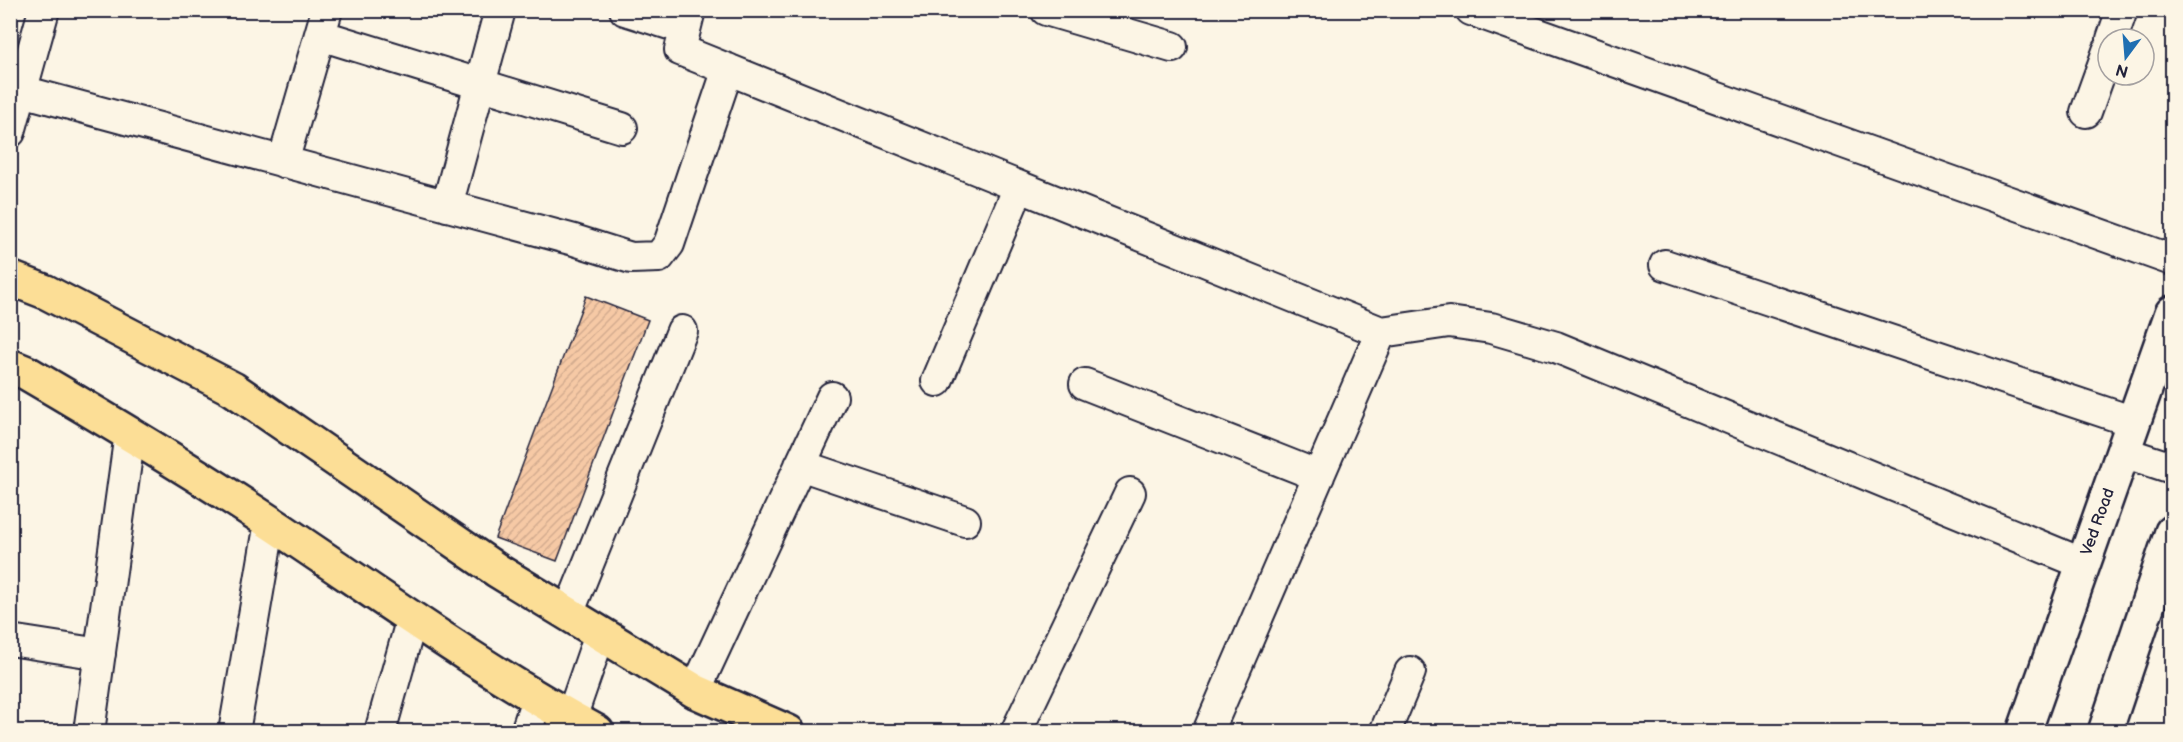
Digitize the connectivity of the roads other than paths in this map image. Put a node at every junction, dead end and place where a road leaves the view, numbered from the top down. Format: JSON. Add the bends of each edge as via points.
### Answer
{"nodes":[{"id":1,"x":44,"y":10,"type":"edge"},
{"id":2,"x":500,"y":10,"type":"edge"},
{"id":3,"x":625,"y":10,"type":"edge"},
{"id":4,"x":1046,"y":10,"type":"edge"},
{"id":5,"x":1471,"y":10,"type":"edge"},
{"id":6,"x":2122,"y":10,"type":"edge"},
{"id":7,"x":687,"y":20,"type":"edge"},
{"id":8,"x":323,"y":23,"type":"edge"},
{"id":9,"x":2116,"y":27,"type":"edge"},
{"id":10,"x":1172,"y":47,"type":"dead end"},
{"id":11,"x":728,"y":69,"type":"junction"},
{"id":12,"x":480,"y":84,"type":"junction"},
{"id":13,"x":2096,"y":84,"type":"edge"},
{"id":14,"x":22,"y":91,"type":"junction"},
{"id":15,"x":2086,"y":112,"type":"dead end"},
{"id":16,"x":622,"y":128,"type":"dead end"},
{"id":17,"x":10,"y":132,"type":"edge"},
{"id":18,"x":283,"y":162,"type":"junction"},
{"id":19,"x":1018,"y":187,"type":"junction"},
{"id":20,"x":447,"y":206,"type":"junction"},
{"id":21,"x":2172,"y":261,"type":"edge"},
{"id":22,"x":1665,"y":265,"type":"dead end"},
{"id":23,"x":10,"y":278,"type":"edge"},
{"id":24,"x":2172,"y":313,"type":"edge"},
{"id":25,"x":681,"y":331,"type":"dead end"},
{"id":26,"x":1381,"y":332,"type":"junction"},
{"id":27,"x":10,"y":366,"type":"edge"},
{"id":28,"x":937,"y":381,"type":"dead end"},
{"id":29,"x":1085,"y":384,"type":"dead end"},
{"id":30,"x":832,"y":397,"type":"dead end"},
{"id":31,"x":2134,"y":422,"type":"junction"},
{"id":32,"x":130,"y":433,"type":"junction"},
{"id":33,"x":2123,"y":452,"type":"junction"},
{"id":34,"x":800,"y":465,"type":"junction"},
{"id":35,"x":2172,"y":468,"type":"edge"},
{"id":36,"x":1319,"y":476,"type":"junction"},
{"id":37,"x":1130,"y":494,"type":"dead end"},
{"id":38,"x":965,"y":521,"type":"dead end"},
{"id":39,"x":270,"y":522,"type":"junction"},
{"id":40,"x":2172,"y":532,"type":"edge"},
{"id":41,"x":2084,"y":564,"type":"junction"},
{"id":42,"x":568,"y":614,"type":"junction"},
{"id":43,"x":412,"y":618,"type":"junction"},
{"id":44,"x":600,"y":634,"type":"junction"},
{"id":45,"x":10,"y":640,"type":"edge"},
{"id":46,"x":100,"y":654,"type":"junction"},
{"id":47,"x":1410,"y":672,"type":"dead end"},
{"id":48,"x":696,"y":691,"type":"junction"},
{"id":49,"x":537,"y":699,"type":"junction"},
{"id":50,"x":584,"y":725,"type":"edge"},
{"id":51,"x":89,"y":732,"type":"edge"},
{"id":52,"x":234,"y":732,"type":"edge"},
{"id":53,"x":380,"y":732,"type":"edge"},
{"id":54,"x":526,"y":732,"type":"edge"},
{"id":55,"x":788,"y":732,"type":"edge"},
{"id":56,"x":1016,"y":732,"type":"edge"},
{"id":57,"x":1208,"y":732,"type":"edge"},
{"id":58,"x":1385,"y":732,"type":"edge"},
{"id":59,"x":2024,"y":732,"type":"edge"},
{"id":60,"x":2105,"y":732,"type":"edge"}],
"edges":[{"from":1,"to":14,"type":"street"},
{"from":2,"to":12,"type":"street"},
{"from":3,"to":7,"type":"street"},
{"from":4,"to":10,"type":"street"},
{"from":5,"to":21,"type":"street"},
{"from":6,"to":9,"type":"street"},
{"from":7,"to":11,"type":"street","via":[[680,50]]},
{"from":8,"to":12,"type":"street"},
{"from":8,"to":18,"type":"street"},
{"from":11,"to":19,"type":"street"},
{"from":11,"to":20,"type":"street","via":[[669,244],[659,257],[631,258]]},
{"from":12,"to":16,"type":"street"},
{"from":12,"to":20,"type":"street"},
{"from":13,"to":15,"type":"street"},
{"from":14,"to":17,"type":"street"},
{"from":14,"to":18,"type":"street"},
{"from":18,"to":20,"type":"street"},
{"from":19,"to":26,"type":"street"},
{"from":19,"to":28,"type":"street"},
{"from":22,"to":31,"type":"street"},
{"from":23,"to":42,"type":"main road","via":[[46,292],[233,389],[498,572]]},
{"from":24,"to":31,"type":"main road","name":"Ved Road"},
{"from":25,"to":42,"type":"street"},
{"from":26,"to":36,"type":"street"},
{"from":26,"to":41,"type":"street","via":[[1449,322],[1491,328],[1557,347]]},
{"from":27,"to":32,"type":"main road"},
{"from":29,"to":36,"type":"street"},
{"from":30,"to":34,"type":"street"},
{"from":31,"to":33,"type":"main road","name":"Ved Road"},
{"from":32,"to":39,"type":"main road"},
{"from":32,"to":46,"type":"street"},
{"from":33,"to":35,"type":"street"},
{"from":33,"to":41,"type":"main road","name":"Ved Road"},
{"from":34,"to":38,"type":"street"},
{"from":34,"to":48,"type":"street"},
{"from":36,"to":57,"type":"street"},
{"from":37,"to":56,"type":"street"},
{"from":39,"to":43,"type":"main road"},
{"from":39,"to":52,"type":"street"},
{"from":40,"to":60,"type":"main road"},
{"from":41,"to":59,"type":"main road","name":"Ved Road"},
{"from":42,"to":44,"type":"main road"},
{"from":43,"to":49,"type":"main road"},
{"from":43,"to":53,"type":"street"},
{"from":44,"to":48,"type":"main road"},
{"from":44,"to":50,"type":"street"},
{"from":45,"to":46,"type":"street"},
{"from":46,"to":51,"type":"street"},
{"from":47,"to":58,"type":"street"},
{"from":48,"to":55,"type":"main road"},
{"from":49,"to":50,"type":"main road"},
{"from":49,"to":54,"type":"street"}]}
